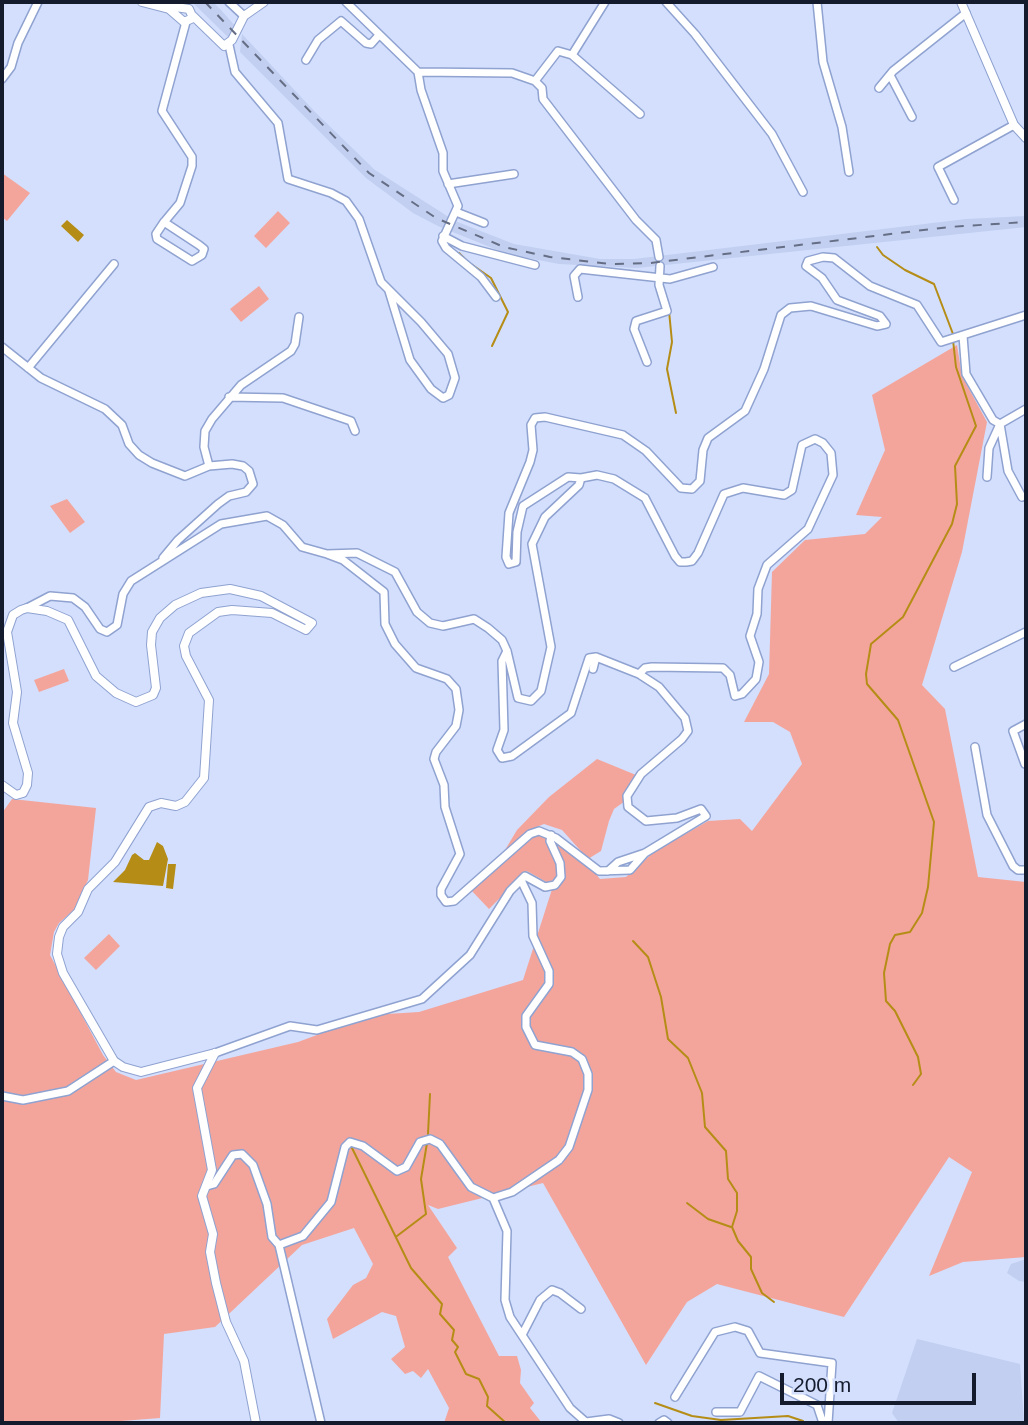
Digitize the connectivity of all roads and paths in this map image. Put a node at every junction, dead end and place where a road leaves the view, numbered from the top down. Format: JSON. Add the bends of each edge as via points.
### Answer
{"nodes":[{"id":1,"x":38,"y":2,"type":"edge"},
{"id":2,"x":142,"y":2,"type":"edge"},
{"id":3,"x":229,"y":2,"type":"edge"},
{"id":4,"x":264,"y":2,"type":"edge"},
{"id":5,"x":346,"y":2,"type":"edge"},
{"id":6,"x":605,"y":2,"type":"edge"},
{"id":7,"x":666,"y":2,"type":"edge"},
{"id":8,"x":817,"y":2,"type":"edge"},
{"id":9,"x":961,"y":2,"type":"edge"},
{"id":10,"x":155,"y":4,"type":"junction"},
{"id":11,"x":966,"y":13,"type":"junction"},
{"id":12,"x":244,"y":16,"type":"junction"},
{"id":13,"x":186,"y":19,"type":"junction"},
{"id":14,"x":379,"y":35,"type":"junction"},
{"id":15,"x":229,"y":44,"type":"junction"},
{"id":16,"x":572,"y":55,"type":"junction"},
{"id":17,"x":306,"y":61,"type":"dead end"},
{"id":18,"x":418,"y":72,"type":"junction"},
{"id":19,"x":890,"y":75,"type":"junction"},
{"id":20,"x":2,"y":79,"type":"edge"},
{"id":21,"x":535,"y":80,"type":"junction"},
{"id":22,"x":879,"y":88,"type":"dead end"},
{"id":23,"x":640,"y":114,"type":"dead end"},
{"id":24,"x":912,"y":117,"type":"dead end"},
{"id":25,"x":1014,"y":125,"type":"junction"},
{"id":26,"x":1026,"y":138,"type":"edge"},
{"id":27,"x":849,"y":172,"type":"dead end"},
{"id":28,"x":514,"y":174,"type":"dead end"},
{"id":29,"x":448,"y":184,"type":"junction"},
{"id":30,"x":803,"y":192,"type":"dead end"},
{"id":31,"x":954,"y":200,"type":"dead end"},
{"id":32,"x":456,"y":212,"type":"junction"},
{"id":33,"x":164,"y":222,"type":"junction"},
{"id":34,"x":484,"y":223,"type":"dead end"},
{"id":35,"x":443,"y":236,"type":"junction"},
{"id":36,"x":114,"y":264,"type":"dead end"},
{"id":37,"x":535,"y":265,"type":"dead end"},
{"id":38,"x":713,"y":267,"type":"dead end"},
{"id":39,"x":661,"y":277,"type":"junction"},
{"id":40,"x":389,"y":291,"type":"junction"},
{"id":41,"x":496,"y":297,"type":"dead end"},
{"id":42,"x":578,"y":297,"type":"dead end"},
{"id":43,"x":1026,"y":314,"type":"edge"},
{"id":44,"x":299,"y":317,"type":"dead end"},
{"id":45,"x":956,"y":339,"type":"junction"},
{"id":46,"x":2,"y":347,"type":"edge"},
{"id":47,"x":647,"y":362,"type":"dead end"},
{"id":48,"x":28,"y":368,"type":"junction"},
{"id":49,"x":229,"y":397,"type":"junction"},
{"id":50,"x":1026,"y":409,"type":"edge"},
{"id":51,"x":1000,"y":424,"type":"junction"},
{"id":52,"x":355,"y":430,"type":"dead end"},
{"id":53,"x":209,"y":466,"type":"junction"},
{"id":54,"x":987,"y":477,"type":"dead end"},
{"id":55,"x":581,"y":478,"type":"junction"},
{"id":56,"x":1022,"y":497,"type":"dead end"},
{"id":57,"x":327,"y":554,"type":"junction"},
{"id":58,"x":162,"y":560,"type":"junction"},
{"id":59,"x":27,"y":608,"type":"junction"},
{"id":60,"x":1026,"y":632,"type":"edge"},
{"id":61,"x":507,"y":650,"type":"junction"},
{"id":62,"x":596,"y":657,"type":"junction"},
{"id":63,"x":599,"y":667,"type":"junction"},
{"id":64,"x":954,"y":667,"type":"dead end"},
{"id":65,"x":639,"y":674,"type":"junction"},
{"id":66,"x":1026,"y":724,"type":"edge"},
{"id":67,"x":975,"y":747,"type":"dead end"},
{"id":68,"x":512,"y":756,"type":"junction"},
{"id":69,"x":523,"y":757,"type":"dead end"},
{"id":70,"x":1025,"y":764,"type":"edge"},
{"id":71,"x":2,"y":785,"type":"edge"},
{"id":72,"x":551,"y":835,"type":"junction"},
{"id":73,"x":645,"y":853,"type":"junction"},
{"id":74,"x":1026,"y":870,"type":"edge"},
{"id":75,"x":608,"y":871,"type":"junction"},
{"id":76,"x":521,"y":880,"type":"junction"},
{"id":77,"x":215,"y":1053,"type":"junction"},
{"id":78,"x":114,"y":1061,"type":"junction"},
{"id":79,"x":2,"y":1096,"type":"edge"},
{"id":80,"x":207,"y":1185,"type":"junction"},
{"id":81,"x":493,"y":1198,"type":"junction"},
{"id":82,"x":279,"y":1245,"type":"junction"},
{"id":83,"x":581,"y":1309,"type":"dead end"},
{"id":84,"x":522,"y":1335,"type":"junction"},
{"id":85,"x":675,"y":1397,"type":"dead end"},
{"id":86,"x":716,"y":1412,"type":"dead end"},
{"id":87,"x":587,"y":1422,"type":"edge"},
{"id":88,"x":256,"y":1423,"type":"edge"},
{"id":89,"x":321,"y":1423,"type":"edge"},
{"id":90,"x":618,"y":1423,"type":"edge"},
{"id":91,"x":659,"y":1423,"type":"edge"},
{"id":92,"x":668,"y":1423,"type":"edge"},
{"id":93,"x":825,"y":1423,"type":"edge"}],
"edges":[{"from":1,"to":20,"type":"street"},
{"from":2,"to":10,"type":"street"},
{"from":3,"to":12,"type":"street"},
{"from":4,"to":12,"type":"street"},
{"from":5,"to":14,"type":"street"},
{"from":6,"to":16,"type":"street"},
{"from":7,"to":30,"type":"street","via":[[772,134]]},
{"from":8,"to":27,"type":"street","via":[[823,62],[842,127]]},
{"from":9,"to":11,"type":"street"},
{"from":10,"to":13,"type":"street"},
{"from":10,"to":13,"type":"street","via":[[184,8]]},
{"from":11,"to":19,"type":"street"},
{"from":11,"to":25,"type":"street"},
{"from":12,"to":15,"type":"street"},
{"from":13,"to":15,"type":"street","via":[[220,43]]},
{"from":13,"to":33,"type":"street","via":[[162,111],[192,166],[180,203]]},
{"from":14,"to":17,"type":"street","via":[[366,43],[341,21],[318,40]]},
{"from":14,"to":18,"type":"street"},
{"from":15,"to":40,"type":"street","via":[[235,72],[278,122],[288,179],[346,201],[359,219],[377,275]]},
{"from":16,"to":21,"type":"street","via":[[558,51]]},
{"from":16,"to":23,"type":"street"},
{"from":18,"to":21,"type":"street","via":[[512,73]]},
{"from":18,"to":29,"type":"street"},
{"from":19,"to":22,"type":"street"},
{"from":19,"to":24,"type":"street"},
{"from":21,"to":39,"type":"street","via":[[543,99],[656,240]]},
{"from":25,"to":26,"type":"street"},
{"from":25,"to":31,"type":"street","via":[[938,167]]},
{"from":28,"to":29,"type":"street"},
{"from":29,"to":32,"type":"street","via":[[458,206]]},
{"from":32,"to":34,"type":"street"},
{"from":32,"to":35,"type":"street"},
{"from":33,"to":33,"type":"street","via":[[157,239],[192,261],[202,255],[200,245]]},
{"from":35,"to":37,"type":"street","via":[[462,246]]},
{"from":35,"to":41,"type":"street","via":[[446,248],[481,277]]},
{"from":36,"to":48,"type":"street"},
{"from":38,"to":39,"type":"street","via":[[670,279]]},
{"from":39,"to":42,"type":"street","via":[[580,270],[574,276]]},
{"from":39,"to":47,"type":"street","via":[[666,314],[636,321],[634,329]]},
{"from":40,"to":40,"type":"street","via":[[410,360],[431,390],[443,398],[449,395],[456,378],[453,365],[439,341]]},
{"from":43,"to":45,"type":"street"},
{"from":44,"to":49,"type":"street","via":[[291,351]]},
{"from":45,"to":51,"type":"street","via":[[966,374],[993,420]]},
{"from":45,"to":55,"type":"street","via":[[941,342],[917,305],[870,286],[834,258],[814,258],[806,266],[822,278],[837,300],[880,316],[886,324],[877,326],[811,306],[790,308],[781,315],[745,411],[708,438],[699,481],[692,488],[681,488],[646,451],[622,435],[535,418],[530,462],[509,513],[509,564],[516,562],[523,506],[568,477]]},
{"from":46,"to":48,"type":"street"},
{"from":48,"to":53,"type":"street","via":[[41,379],[105,409],[122,425],[139,455],[152,463],[185,475]]},
{"from":49,"to":52,"type":"street","via":[[283,398],[351,421]]},
{"from":49,"to":53,"type":"street","via":[[205,431]]},
{"from":50,"to":51,"type":"street"},
{"from":51,"to":54,"type":"street","via":[[989,448]]},
{"from":51,"to":56,"type":"street","via":[[1009,471]]},
{"from":53,"to":58,"type":"street","via":[[243,466],[253,484],[218,504]]},
{"from":55,"to":61,"type":"street","via":[[545,517],[533,544],[551,647],[541,691],[531,701],[518,698]]},
{"from":55,"to":65,"type":"street","via":[[614,479],[645,498],[675,556],[686,562],[698,553],[724,494],[743,488],[784,495],[792,490],[802,445],[815,439],[831,453],[833,475],[807,529],[767,565],[758,589],[750,636],[759,662],[756,679],[735,696],[730,675],[723,668],[652,667]]},
{"from":57,"to":58,"type":"street","via":[[302,547],[283,525],[267,516],[220,524]]},
{"from":57,"to":61,"type":"street","via":[[357,553],[377,561],[395,572],[417,612],[430,623],[443,626],[474,619],[502,640]]},
{"from":57,"to":72,"type":"street","via":[[343,560],[384,592],[385,624],[395,644],[416,668],[447,679],[456,689],[456,726],[434,759],[460,854],[442,889],[446,902],[454,901],[530,834]]},
{"from":58,"to":59,"type":"street","via":[[131,581],[123,594],[117,625],[107,632],[73,598],[50,596]]},
{"from":59,"to":71,"type":"street","via":[[13,615],[7,632],[17,692],[13,723],[28,773],[27,785],[16,795]]},
{"from":59,"to":78,"type":"street","via":[[68,620],[96,676],[116,694],[136,702],[153,695],[156,688],[151,645],[160,618],[201,593],[230,589],[261,596],[312,623],[306,630],[272,613],[232,610],[218,612],[189,634],[186,656],[209,701],[204,778],[176,807],[161,803],[149,807],[59,937],[57,954],[63,973]]},
{"from":60,"to":64,"type":"street"},
{"from":61,"to":68,"type":"street","via":[[502,661],[504,730],[497,750],[502,758]]},
{"from":62,"to":63,"type":"street"},
{"from":62,"to":63,"type":"street"},
{"from":62,"to":68,"type":"street","via":[[589,659],[571,713]]},
{"from":63,"to":65,"type":"street"},
{"from":65,"to":73,"type":"street","via":[[659,687],[685,718],[688,730],[640,774],[627,796],[628,807],[646,821],[677,818],[701,809],[706,816]]},
{"from":66,"to":70,"type":"street","via":[[1013,731]]},
{"from":67,"to":74,"type":"street","via":[[987,815],[1013,866]]},
{"from":68,"to":69,"type":"street"},
{"from":72,"to":75,"type":"street","via":[[599,870]]},
{"from":72,"to":76,"type":"street","via":[[561,877],[555,885],[545,887],[529,877]]},
{"from":73,"to":75,"type":"street","via":[[626,858]]},
{"from":73,"to":75,"type":"street","via":[[629,870]]},
{"from":76,"to":77,"type":"street","via":[[470,955],[422,999],[317,1030],[290,1026]]},
{"from":76,"to":81,"type":"street","via":[[532,903],[533,936],[549,971],[549,984],[526,1016],[526,1027],[536,1045],[572,1052],[582,1059],[588,1090],[569,1147],[559,1160],[512,1192]]},
{"from":77,"to":78,"type":"street","via":[[141,1072]]},
{"from":77,"to":80,"type":"street","via":[[197,1088],[212,1170]]},
{"from":78,"to":79,"type":"street","via":[[68,1091],[23,1100]]},
{"from":80,"to":82,"type":"street","via":[[214,1184],[233,1155],[242,1154],[253,1165],[268,1204],[272,1237]]},
{"from":80,"to":88,"type":"street","via":[[202,1196],[214,1234],[210,1252],[214,1273],[226,1322],[244,1361]]},
{"from":81,"to":82,"type":"street","via":[[471,1187],[440,1144],[430,1139],[420,1142],[406,1167],[397,1171],[350,1142],[331,1202],[303,1236]]},
{"from":81,"to":84,"type":"street","via":[[507,1231],[505,1300]]},
{"from":82,"to":89,"type":"street"},
{"from":83,"to":84,"type":"street","via":[[561,1293],[546,1293]]},
{"from":84,"to":87,"type":"street","via":[[569,1408]]},
{"from":85,"to":93,"type":"street","via":[[715,1332],[735,1327],[748,1331],[760,1353],[832,1363]]},
{"from":86,"to":93,"type":"street","via":[[740,1412],[759,1376],[817,1405]]},
{"from":87,"to":90,"type":"street","via":[[608,1419]]},
{"from":91,"to":92,"type":"street"}]}
